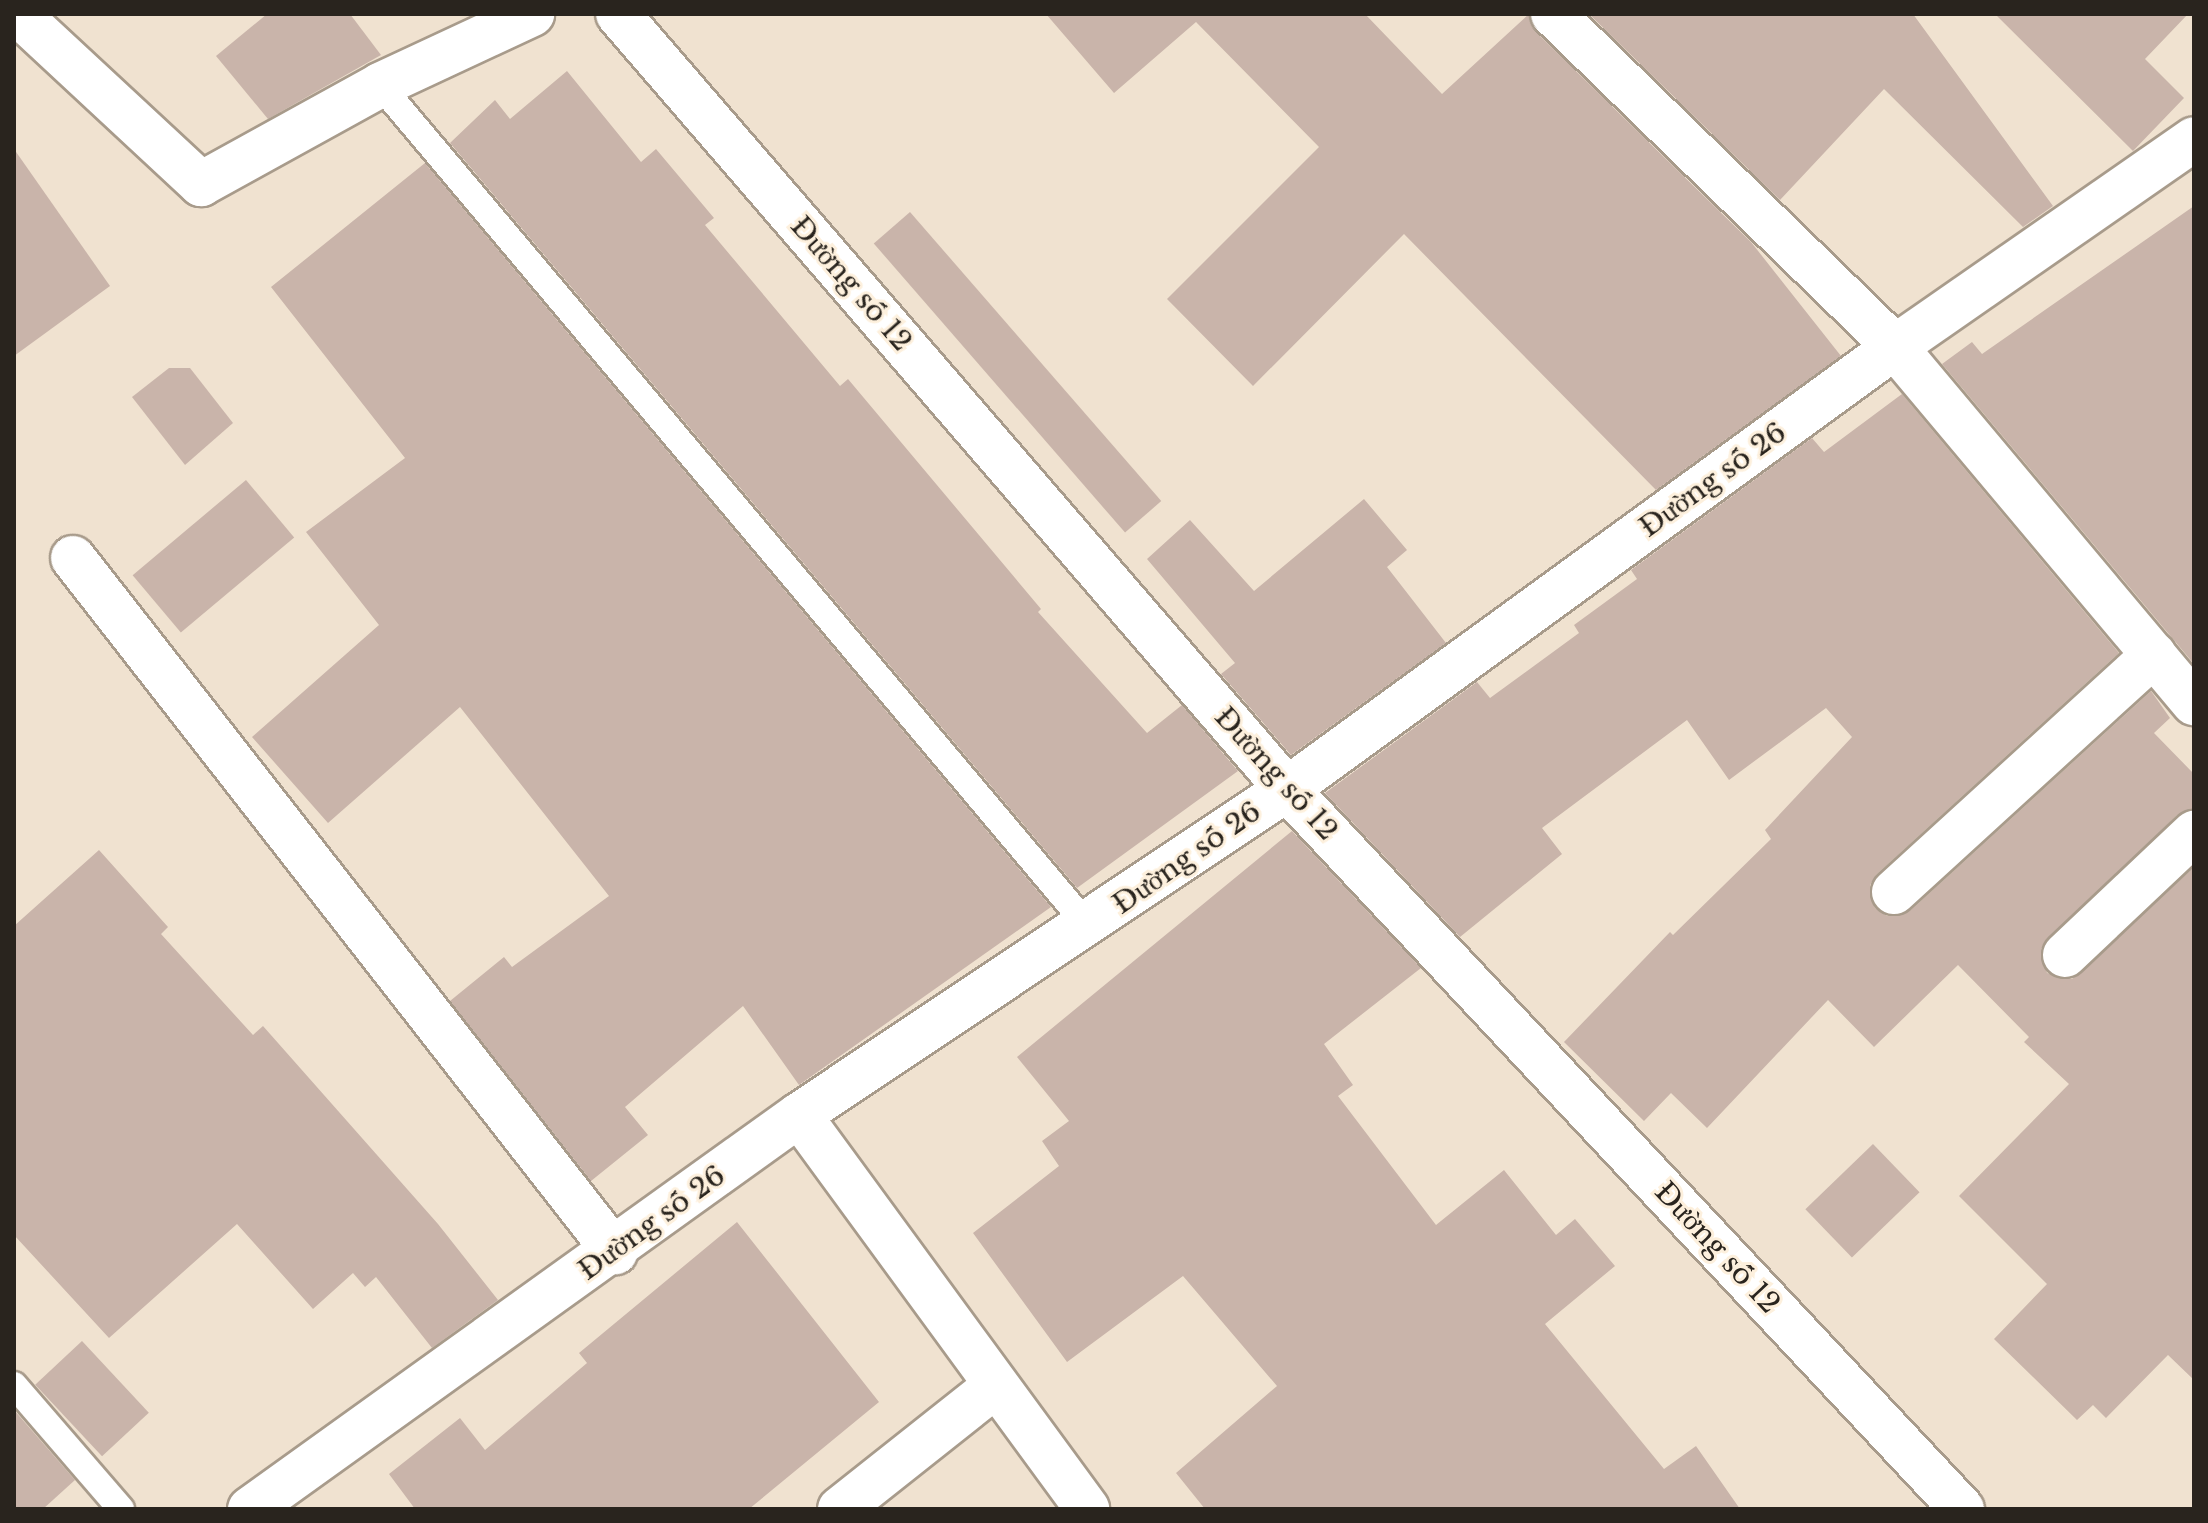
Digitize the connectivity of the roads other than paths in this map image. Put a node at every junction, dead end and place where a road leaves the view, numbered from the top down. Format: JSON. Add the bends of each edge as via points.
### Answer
{"nodes":[{"id":1,"x":18,"y":14,"type":"edge"},
{"id":2,"x":532,"y":14,"type":"edge"},
{"id":3,"x":618,"y":14,"type":"edge"},
{"id":4,"x":1553,"y":14,"type":"edge"},
{"id":5,"x":380,"y":85,"type":"junction"},
{"id":6,"x":2194,"y":139,"type":"edge"},
{"id":7,"x":1895,"y":347,"type":"junction"},
{"id":8,"x":73,"y":558,"type":"dead end"},
{"id":9,"x":2154,"y":655,"type":"junction"},
{"id":10,"x":2194,"y":703,"type":"edge"},
{"id":11,"x":1287,"y":789,"type":"junction"},
{"id":12,"x":2194,"y":833,"type":"edge"},
{"id":13,"x":1894,"y":892,"type":"dead end"},
{"id":14,"x":1088,"y":926,"type":"junction"},
{"id":15,"x":2065,"y":955,"type":"dead end"},
{"id":16,"x":799,"y":1115,"type":"junction"},
{"id":17,"x":615,"y":1252,"type":"junction"},
{"id":18,"x":14,"y":1385,"type":"edge"},
{"id":19,"x":995,"y":1386,"type":"junction"},
{"id":20,"x":121,"y":1509,"type":"edge"},
{"id":21,"x":250,"y":1509,"type":"edge"},
{"id":22,"x":840,"y":1509,"type":"edge"},
{"id":23,"x":1087,"y":1509,"type":"edge"},
{"id":24,"x":1962,"y":1509,"type":"edge"}],
"edges":[{"from":1,"to":5,"type":"street","via":[[201,184]]},
{"from":2,"to":5,"type":"street"},
{"from":3,"to":11,"type":"street","name":"Đường số 12"},
{"from":4,"to":7,"type":"street"},
{"from":5,"to":14,"type":"lane"},
{"from":6,"to":7,"type":"street","name":"Đường số 26"},
{"from":7,"to":9,"type":"street"},
{"from":7,"to":11,"type":"street","name":"Đường số 26"},
{"from":8,"to":17,"type":"street"},
{"from":9,"to":10,"type":"street"},
{"from":9,"to":13,"type":"street"},
{"from":11,"to":14,"type":"street","name":"Đường số 26"},
{"from":11,"to":24,"type":"street","name":"Đường số 12"},
{"from":12,"to":15,"type":"street"},
{"from":14,"to":16,"type":"street","name":"Đường số 26"},
{"from":16,"to":17,"type":"street","name":"Đường số 26"},
{"from":16,"to":19,"type":"street"},
{"from":17,"to":21,"type":"street","name":"Đường số 26"},
{"from":18,"to":20,"type":"lane"},
{"from":19,"to":22,"type":"street"},
{"from":19,"to":23,"type":"street"}]}
